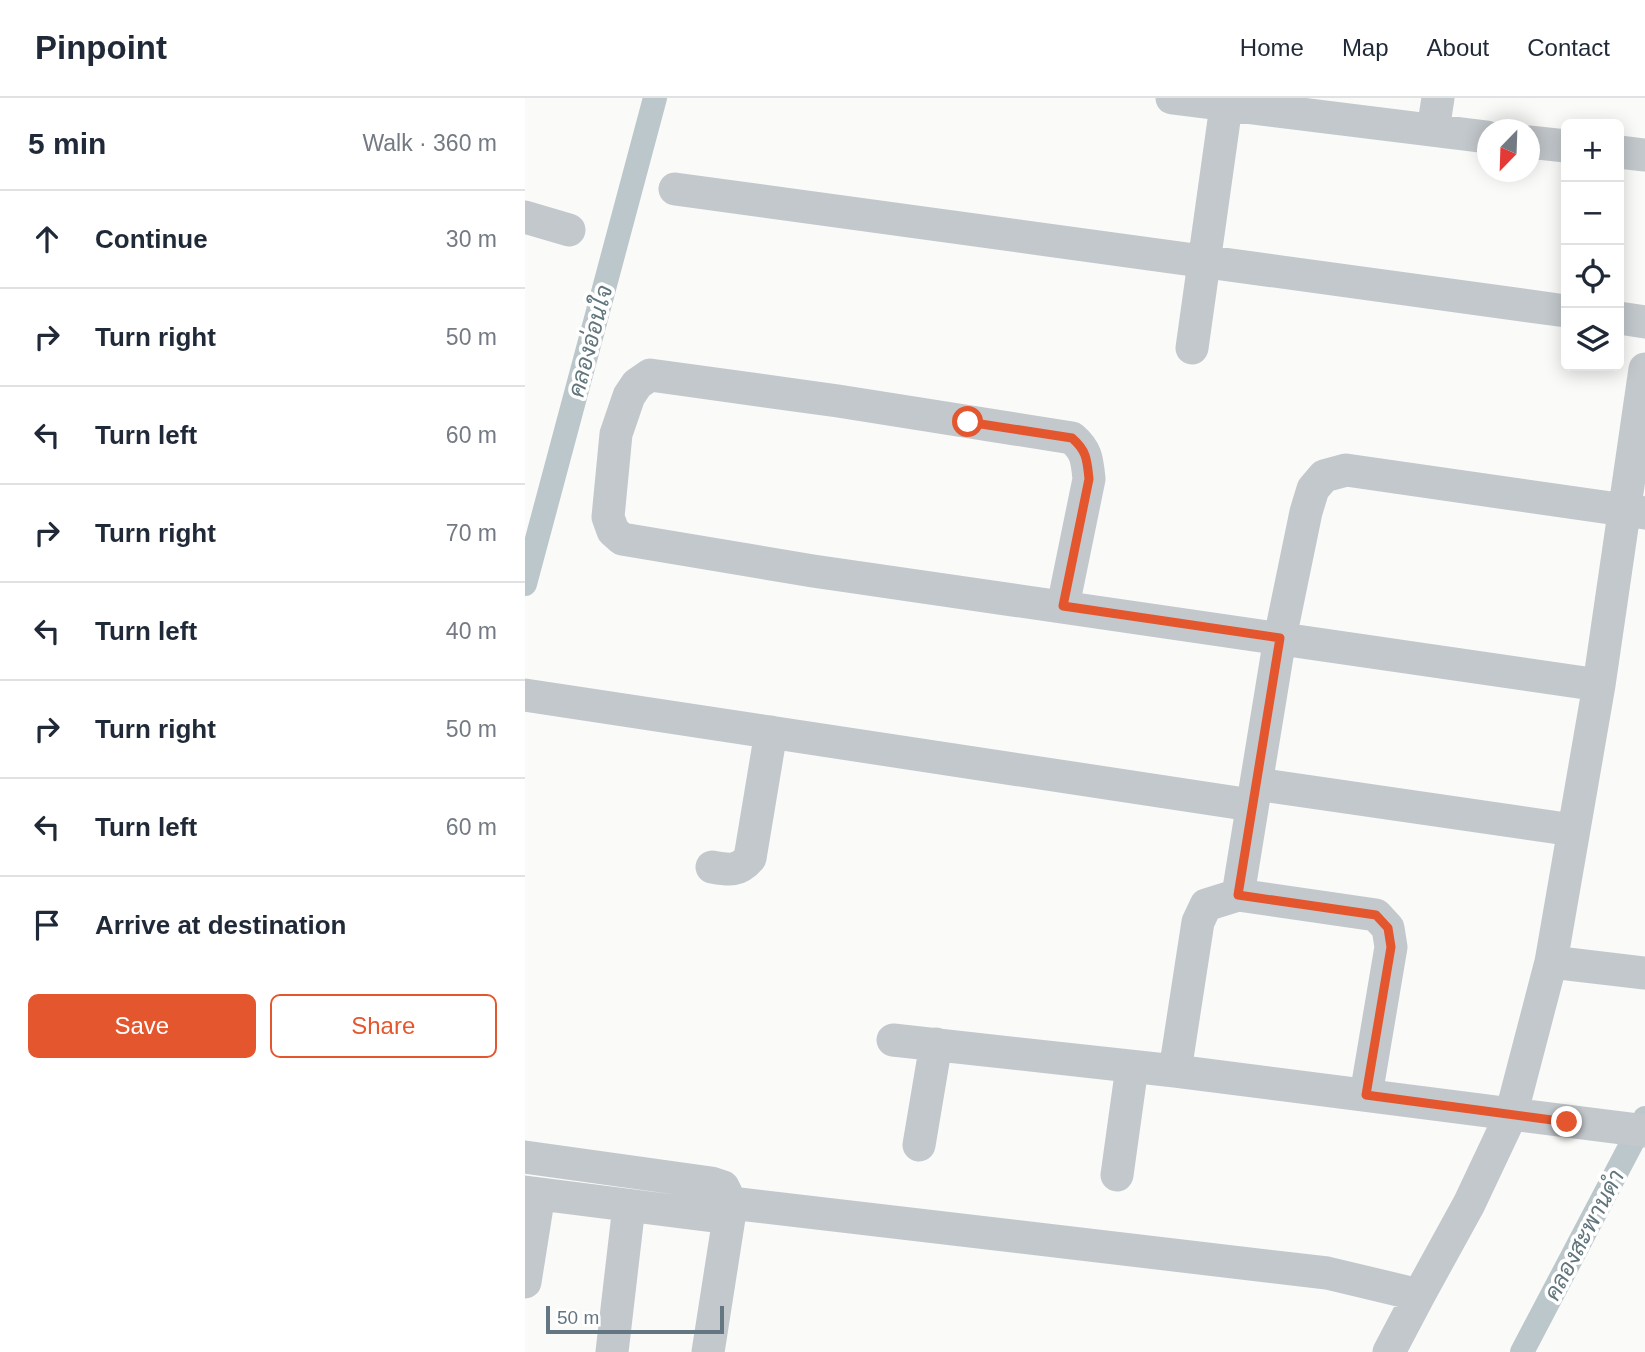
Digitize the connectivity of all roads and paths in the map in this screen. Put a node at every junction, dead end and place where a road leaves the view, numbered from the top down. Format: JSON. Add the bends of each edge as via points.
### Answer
{"nodes":[{"id":1,"x":1172,"y":98,"type":"edge"},
{"id":2,"x":1438,"y":98,"type":"edge"},
{"id":3,"x":1226,"y":106,"type":"junction"},
{"id":4,"x":1351,"y":109,"type":"edge"},
{"id":5,"x":1433,"y":130,"type":"junction"},
{"id":6,"x":1477,"y":136,"type":"edge"},
{"id":7,"x":1540,"y":143,"type":"edge"},
{"id":8,"x":1561,"y":145,"type":"edge"},
{"id":9,"x":1624,"y":153,"type":"edge"},
{"id":10,"x":1645,"y":155,"type":"edge"},
{"id":11,"x":675,"y":189,"type":"dead end"},
{"id":12,"x":525,"y":217,"type":"edge"},
{"id":13,"x":569,"y":230,"type":"dead end"},
{"id":14,"x":1204,"y":261,"type":"junction"},
{"id":15,"x":1561,"y":310,"type":"edge"},
{"id":16,"x":1624,"y":319,"type":"edge"},
{"id":17,"x":1645,"y":322,"type":"edge"},
{"id":18,"x":1192,"y":348,"type":"dead end"},
{"id":19,"x":1645,"y":369,"type":"edge"},
{"id":20,"x":1635,"y":512,"type":"edge"},
{"id":21,"x":1063,"y":606,"type":"junction"},
{"id":22,"x":1280,"y":638,"type":"junction"},
{"id":23,"x":1599,"y":685,"type":"junction"},
{"id":24,"x":525,"y":695,"type":"edge"},
{"id":25,"x":771,"y":732,"type":"junction"},
{"id":26,"x":1254,"y":794,"type":"junction"},
{"id":27,"x":1573,"y":830,"type":"junction"},
{"id":28,"x":712,"y":867,"type":"dead end"},
{"id":29,"x":1238,"y":895,"type":"junction"},
{"id":30,"x":1552,"y":962,"type":"junction"},
{"id":31,"x":1645,"y":973,"type":"edge"},
{"id":32,"x":893,"y":1040,"type":"dead end"},
{"id":33,"x":936,"y":1044,"type":"junction"},
{"id":34,"x":1132,"y":1067,"type":"junction"},
{"id":35,"x":1175,"y":1071,"type":"junction"},
{"id":36,"x":1366,"y":1095,"type":"junction"},
{"id":37,"x":1511,"y":1115,"type":"junction"},
{"id":38,"x":1634,"y":1130,"type":"edge"},
{"id":39,"x":919,"y":1144,"type":"dead end"},
{"id":40,"x":525,"y":1157,"type":"edge"},
{"id":41,"x":1117,"y":1175,"type":"dead end"},
{"id":42,"x":532,"y":1193,"type":"edge"},
{"id":43,"x":629,"y":1206,"type":"junction"},
{"id":44,"x":730,"y":1210,"type":"junction"},
{"id":45,"x":525,"y":1282,"type":"edge"},
{"id":46,"x":1419,"y":1295,"type":"junction"},
{"id":47,"x":613,"y":1352,"type":"edge"},
{"id":48,"x":708,"y":1352,"type":"edge"},
{"id":49,"x":1389,"y":1352,"type":"edge"}],
"edges":[{"from":1,"to":3,"type":"lane"},
{"from":2,"to":5,"type":"lane"},
{"from":3,"to":4,"type":"lane"},
{"from":3,"to":14,"type":"lane"},
{"from":4,"to":5,"type":"lane"},
{"from":5,"to":6,"type":"lane"},
{"from":7,"to":8,"type":"lane"},
{"from":9,"to":10,"type":"lane"},
{"from":11,"to":14,"type":"lane"},
{"from":12,"to":13,"type":"lane"},
{"from":14,"to":15,"type":"lane"},
{"from":14,"to":18,"type":"lane"},
{"from":16,"to":17,"type":"lane"},
{"from":19,"to":20,"type":"lane"},
{"from":20,"to":22,"type":"lane","via":[[1346,470],[1324,476],[1313,489],[1306,512]]},
{"from":20,"to":23,"type":"lane"},
{"from":21,"to":21,"type":"lane","via":[[1089,479],[1087,459],[1072,438],[650,375],[636,384],[629,396],[616,434],[608,517],[622,539]]},
{"from":21,"to":22,"type":"lane"},
{"from":22,"to":23,"type":"lane"},
{"from":22,"to":26,"type":"lane"},
{"from":23,"to":27,"type":"lane"},
{"from":24,"to":25,"type":"lane"},
{"from":25,"to":26,"type":"lane"},
{"from":25,"to":28,"type":"lane","via":[[750,858],[731,871]]},
{"from":26,"to":27,"type":"lane"},
{"from":26,"to":29,"type":"lane"},
{"from":27,"to":30,"type":"lane"},
{"from":29,"to":35,"type":"lane","via":[[1206,905],[1198,922]]},
{"from":29,"to":36,"type":"lane","via":[[1376,915],[1388,928],[1391,947]]},
{"from":30,"to":31,"type":"lane"},
{"from":30,"to":37,"type":"lane"},
{"from":32,"to":33,"type":"lane"},
{"from":33,"to":34,"type":"lane"},
{"from":33,"to":39,"type":"lane"},
{"from":34,"to":35,"type":"lane"},
{"from":34,"to":41,"type":"lane"},
{"from":35,"to":36,"type":"lane"},
{"from":36,"to":37,"type":"lane"},
{"from":37,"to":38,"type":"lane"},
{"from":37,"to":46,"type":"lane"},
{"from":40,"to":44,"type":"lane","via":[[723,1186]]},
{"from":42,"to":43,"type":"lane"},
{"from":42,"to":45,"type":"lane"},
{"from":43,"to":44,"type":"lane"},
{"from":43,"to":47,"type":"lane"},
{"from":44,"to":46,"type":"lane","via":[[1327,1273]]},
{"from":44,"to":48,"type":"lane"},
{"from":46,"to":49,"type":"lane"}]}
